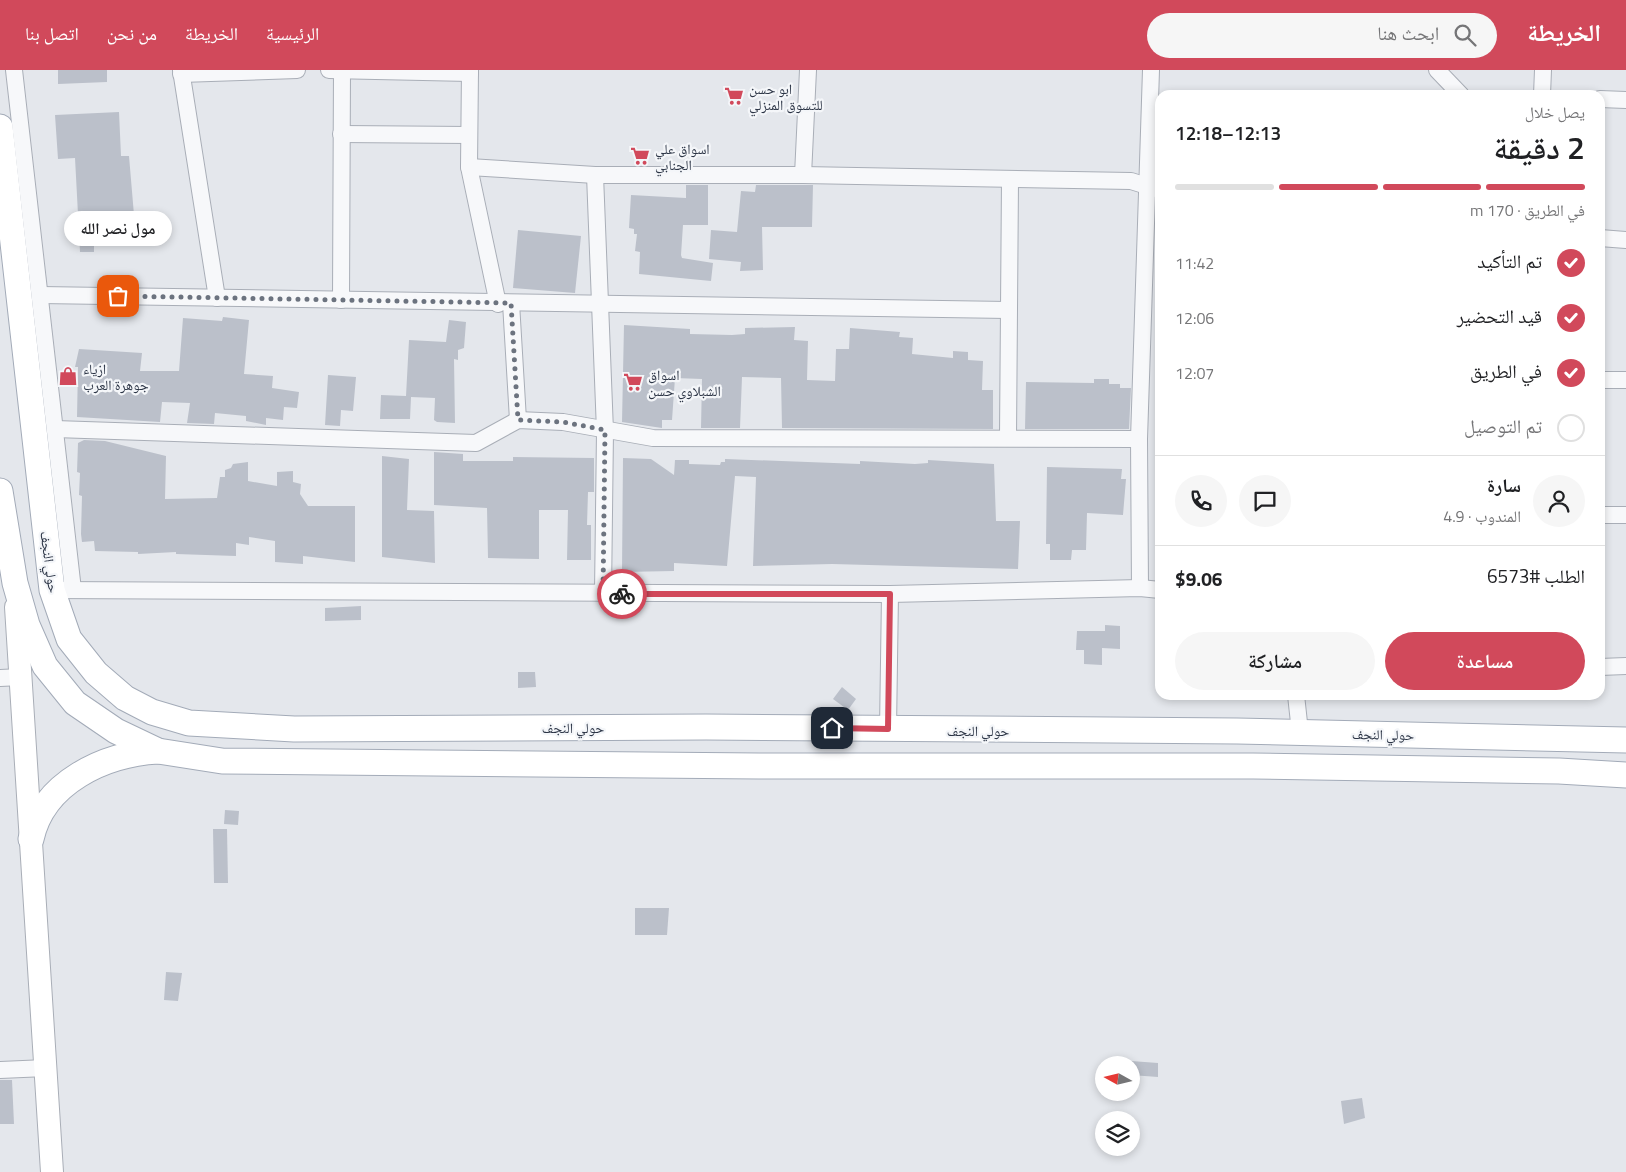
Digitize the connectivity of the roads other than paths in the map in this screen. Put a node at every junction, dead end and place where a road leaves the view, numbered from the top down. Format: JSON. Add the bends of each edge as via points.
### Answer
{"nodes":[{"id":1,"x":14,"y":70,"type":"edge"},
{"id":2,"x":297,"y":70,"type":"edge"},
{"id":3,"x":329,"y":70,"type":"edge"},
{"id":4,"x":342,"y":70,"type":"edge"},
{"id":5,"x":808,"y":70,"type":"edge"},
{"id":6,"x":1151,"y":70,"type":"edge"},
{"id":7,"x":1438,"y":70,"type":"edge"},
{"id":8,"x":1543,"y":70,"type":"edge"},
{"id":9,"x":181,"y":72,"type":"edge"},
{"id":10,"x":470,"y":72,"type":"edge"},
{"id":11,"x":1456,"y":90,"type":"edge"},
{"id":12,"x":1542,"y":90,"type":"edge"},
{"id":13,"x":1605,"y":99,"type":"edge"},
{"id":14,"x":1626,"y":100,"type":"edge"},
{"id":15,"x":0,"y":128,"type":"edge"},
{"id":16,"x":342,"y":134,"type":"junction"},
{"id":17,"x":469,"y":135,"type":"junction"},
{"id":18,"x":469,"y":167,"type":"junction"},
{"id":19,"x":595,"y":175,"type":"junction"},
{"id":20,"x":803,"y":175,"type":"junction"},
{"id":21,"x":1010,"y":180,"type":"junction"},
{"id":22,"x":1153,"y":188,"type":"edge"},
{"id":23,"x":1605,"y":238,"type":"edge"},
{"id":24,"x":1626,"y":240,"type":"edge"},
{"id":25,"x":40,"y":295,"type":"junction"},
{"id":26,"x":217,"y":298,"type":"junction"},
{"id":27,"x":341,"y":300,"type":"junction"},
{"id":28,"x":504,"y":303,"type":"junction"},
{"id":29,"x":598,"y":304,"type":"junction"},
{"id":30,"x":1008,"y":310,"type":"junction"},
{"id":31,"x":1605,"y":380,"type":"edge"},
{"id":32,"x":1626,"y":380,"type":"edge"},
{"id":33,"x":518,"y":420,"type":"junction"},
{"id":34,"x":55,"y":429,"type":"junction"},
{"id":35,"x":605,"y":430,"type":"junction"},
{"id":36,"x":1008,"y":438,"type":"junction"},
{"id":37,"x":1139,"y":440,"type":"junction"},
{"id":38,"x":0,"y":491,"type":"edge"},
{"id":39,"x":1605,"y":515,"type":"edge"},
{"id":40,"x":1626,"y":516,"type":"edge"},
{"id":41,"x":3,"y":533,"type":"edge"},
{"id":42,"x":15,"y":583,"type":"junction"},
{"id":43,"x":1140,"y":588,"type":"junction"},
{"id":44,"x":63,"y":590,"type":"junction"},
{"id":45,"x":1155,"y":590,"type":"edge"},
{"id":46,"x":603,"y":594,"type":"junction"},
{"id":47,"x":890,"y":594,"type":"junction"},
{"id":48,"x":1626,"y":666,"type":"edge"},
{"id":49,"x":1605,"y":667,"type":"edge"},
{"id":50,"x":10,"y":678,"type":"edge"},
{"id":51,"x":1297,"y":700,"type":"edge"},
{"id":52,"x":706,"y":726,"type":"junction"},
{"id":53,"x":760,"y":728,"type":"junction"},
{"id":54,"x":888,"y":729,"type":"junction"},
{"id":55,"x":1300,"y":732,"type":"junction"},
{"id":56,"x":1626,"y":740,"type":"edge"},
{"id":57,"x":158,"y":751,"type":"junction"},
{"id":58,"x":707,"y":764,"type":"junction"},
{"id":59,"x":759,"y":766,"type":"junction"},
{"id":60,"x":1626,"y":775,"type":"edge"},
{"id":61,"x":31,"y":839,"type":"junction"},
{"id":62,"x":46,"y":1068,"type":"junction"},
{"id":63,"x":0,"y":1070,"type":"edge"},
{"id":64,"x":52,"y":1172,"type":"edge"}],
"edges":[{"from":1,"to":25,"type":"street"},
{"from":2,"to":9,"type":"street"},
{"from":3,"to":4,"type":"street"},
{"from":4,"to":10,"type":"street"},
{"from":4,"to":16,"type":"street"},
{"from":5,"to":20,"type":"street"},
{"from":6,"to":22,"type":"street"},
{"from":7,"to":11,"type":"street"},
{"from":8,"to":12,"type":"street"},
{"from":9,"to":26,"type":"street"},
{"from":10,"to":17,"type":"street"},
{"from":13,"to":14,"type":"street"},
{"from":15,"to":44,"type":"main road","name":"حولي النجف"},
{"from":16,"to":17,"type":"street"},
{"from":16,"to":27,"type":"street"},
{"from":17,"to":18,"type":"street"},
{"from":18,"to":19,"type":"street"},
{"from":18,"to":28,"type":"street"},
{"from":19,"to":20,"type":"street"},
{"from":19,"to":29,"type":"street"},
{"from":20,"to":21,"type":"street"},
{"from":21,"to":22,"type":"street","via":[[1131,181]]},
{"from":21,"to":30,"type":"street"},
{"from":22,"to":37,"type":"street"},
{"from":23,"to":24,"type":"street"},
{"from":25,"to":26,"type":"street"},
{"from":25,"to":34,"type":"street"},
{"from":26,"to":27,"type":"street"},
{"from":27,"to":28,"type":"street"},
{"from":28,"to":29,"type":"street"},
{"from":28,"to":33,"type":"street"},
{"from":29,"to":30,"type":"street"},
{"from":29,"to":35,"type":"street"},
{"from":30,"to":36,"type":"street"},
{"from":31,"to":32,"type":"street"},
{"from":33,"to":34,"type":"street","via":[[476,443]]},
{"from":33,"to":35,"type":"street","via":[[563,422]]},
{"from":34,"to":44,"type":"street"},
{"from":35,"to":36,"type":"street","via":[[653,438]]},
{"from":35,"to":46,"type":"street"},
{"from":36,"to":37,"type":"street"},
{"from":37,"to":43,"type":"street"},
{"from":38,"to":41,"type":"main road"},
{"from":39,"to":40,"type":"street"},
{"from":41,"to":42,"type":"main road"},
{"from":42,"to":50,"type":"street"},
{"from":42,"to":57,"type":"main road","via":[[26,625],[46,666],[75,702],[116,731]]},
{"from":43,"to":45,"type":"street"},
{"from":43,"to":47,"type":"street"},
{"from":44,"to":46,"type":"street"},
{"from":44,"to":52,"type":"main road","name":"حولي النجف","via":[[69,639],[96,673],[125,698],[152,712],[189,723],[294,729]]},
{"from":46,"to":47,"type":"street"},
{"from":47,"to":54,"type":"street"},
{"from":48,"to":49,"type":"street"},
{"from":50,"to":61,"type":"street"},
{"from":51,"to":55,"type":"street"},
{"from":52,"to":53,"type":"main road","name":"حولي النجف"},
{"from":52,"to":58,"type":"main road","via":[[718,742],[716,754]]},
{"from":53,"to":54,"type":"main road","name":"حولي النجف"},
{"from":53,"to":59,"type":"main road","via":[[750,739],[749,746]]},
{"from":54,"to":55,"type":"main road","name":"حولي النجف"},
{"from":55,"to":56,"type":"main road","name":"حولي النجف"},
{"from":57,"to":58,"type":"main road","via":[[222,761]]},
{"from":57,"to":61,"type":"main road","via":[[103,761],[71,780],[34,822]]},
{"from":58,"to":59,"type":"main road"},
{"from":59,"to":60,"type":"main road","via":[[1253,766]]},
{"from":61,"to":62,"type":"street"},
{"from":62,"to":63,"type":"street"},
{"from":62,"to":64,"type":"street"}]}
